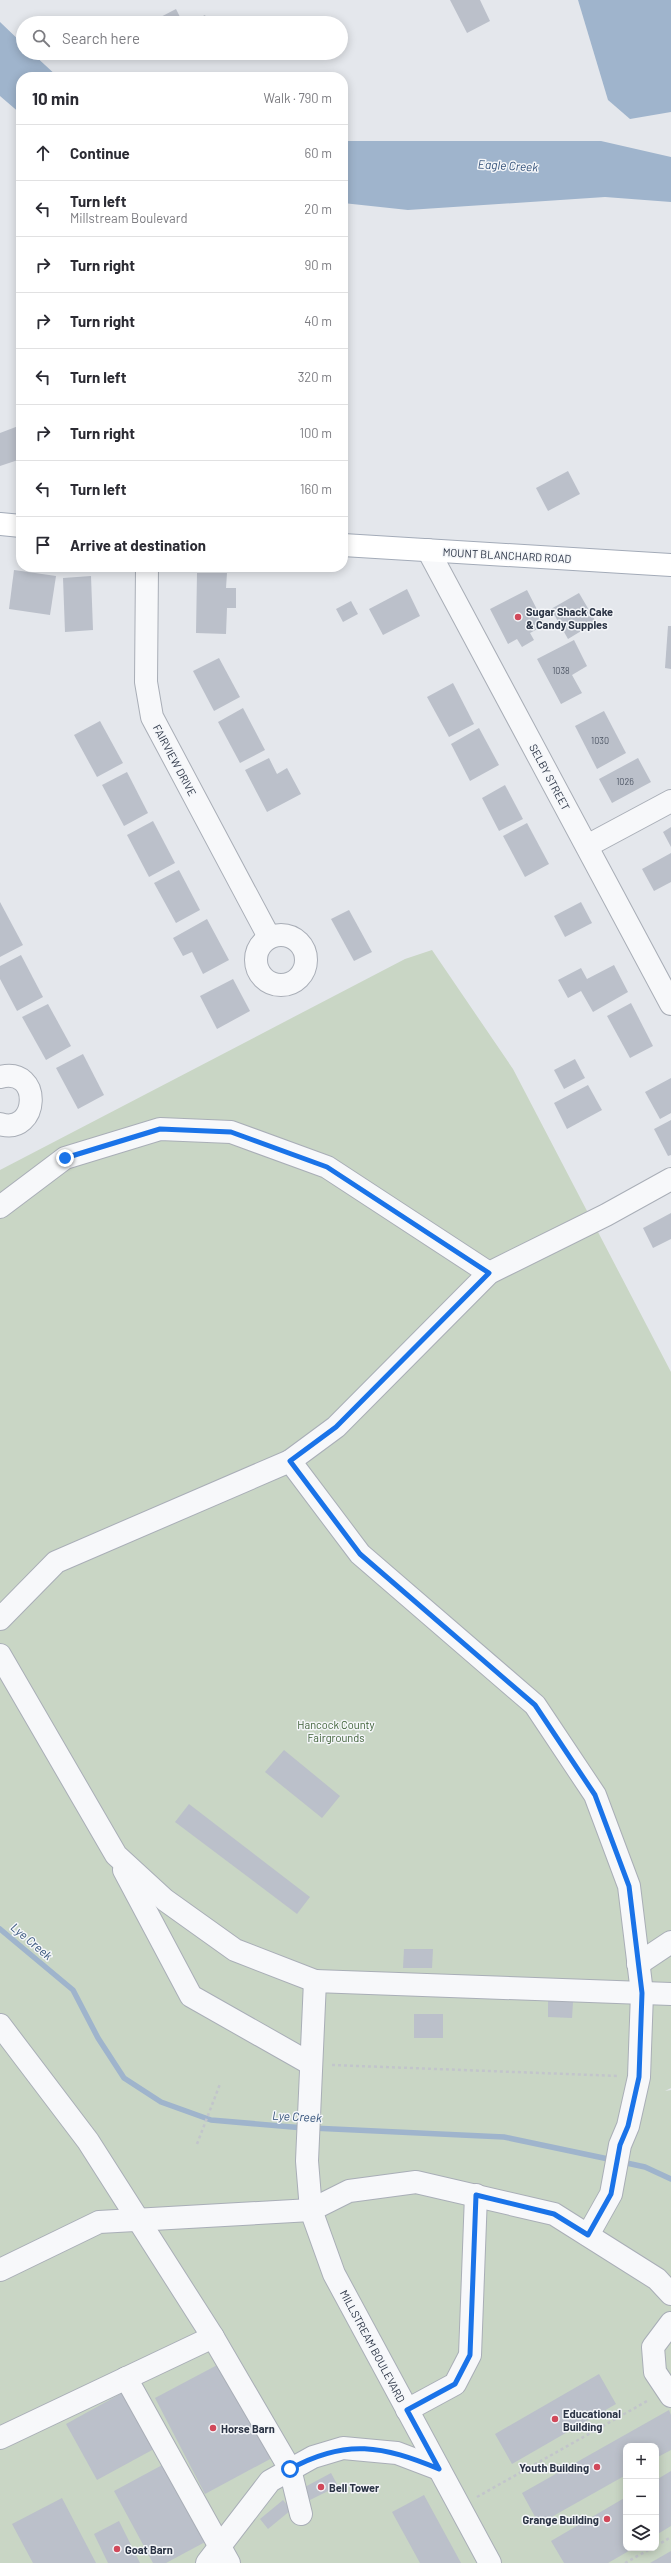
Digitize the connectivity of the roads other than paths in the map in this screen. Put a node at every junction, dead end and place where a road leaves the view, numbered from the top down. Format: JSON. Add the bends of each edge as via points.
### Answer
{"nodes":[{"id":1,"x":0,"y":524,"type":"edge"},
{"id":2,"x":16,"y":526,"type":"edge"},
{"id":3,"x":348,"y":545,"type":"edge"},
{"id":4,"x":428,"y":550,"type":"junction"},
{"id":5,"x":671,"y":565,"type":"edge"},
{"id":6,"x":147,"y":572,"type":"edge"},
{"id":7,"x":671,"y":801,"type":"edge"},
{"id":8,"x":587,"y":846,"type":"junction"},
{"id":9,"x":269,"y":937,"type":"dead end"},
{"id":10,"x":671,"y":1004,"type":"edge"},
{"id":11,"x":0,"y":1077,"type":"edge"},
{"id":12,"x":0,"y":1124,"type":"edge"},
{"id":13,"x":671,"y":1179,"type":"edge"},
{"id":14,"x":0,"y":1207,"type":"edge"},
{"id":15,"x":489,"y":1273,"type":"junction"},
{"id":16,"x":290,"y":1461,"type":"junction"},
{"id":17,"x":0,"y":1619,"type":"edge"},
{"id":18,"x":0,"y":1655,"type":"edge"},
{"id":19,"x":116,"y":1855,"type":"junction"},
{"id":20,"x":671,"y":1942,"type":"edge"},
{"id":21,"x":638,"y":1964,"type":"junction"},
{"id":22,"x":316,"y":1981,"type":"junction"},
{"id":23,"x":642,"y":1993,"type":"junction"},
{"id":24,"x":671,"y":1994,"type":"edge"},
{"id":25,"x":0,"y":2025,"type":"edge"},
{"id":26,"x":311,"y":2064,"type":"junction"},
{"id":27,"x":476,"y":2195,"type":"junction"},
{"id":28,"x":311,"y":2210,"type":"junction"},
{"id":29,"x":138,"y":2219,"type":"junction"},
{"id":30,"x":588,"y":2235,"type":"junction"},
{"id":31,"x":0,"y":2270,"type":"edge"},
{"id":32,"x":671,"y":2294,"type":"edge"},
{"id":33,"x":671,"y":2324,"type":"edge"},
{"id":34,"x":213,"y":2337,"type":"junction"},
{"id":35,"x":126,"y":2378,"type":"junction"},
{"id":36,"x":669,"y":2393,"type":"edge"},
{"id":37,"x":407,"y":2410,"type":"junction"},
{"id":38,"x":0,"y":2438,"type":"edge"},
{"id":39,"x":290,"y":2469,"type":"junction"},
{"id":40,"x":439,"y":2469,"type":"junction"},
{"id":41,"x":301,"y":2514,"type":"dead end"},
{"id":42,"x":224,"y":2554,"type":"edge"},
{"id":43,"x":207,"y":2563,"type":"edge"},
{"id":44,"x":490,"y":2563,"type":"edge"}],
"edges":[{"from":1,"to":2,"type":"main road"},
{"from":3,"to":4,"type":"main road","name":"MOUNT BLANCHARD ROAD"},
{"from":4,"to":5,"type":"main road","name":"MOUNT BLANCHARD ROAD"},
{"from":4,"to":8,"type":"street","name":"SELBY STREET"},
{"from":6,"to":9,"type":"street","name":"FAIRVIEW DRIVE","via":[[146,682],[152,717]]},
{"from":7,"to":8,"type":"street"},
{"from":8,"to":10,"type":"street","name":"SELBY STREET"},
{"from":11,"to":12,"type":"street","via":[[8,1075],[21,1079],[30,1089],[32,1101],[28,1114],[19,1123],[6,1126]]},
{"from":13,"to":15,"type":"street","via":[[606,1215]]},
{"from":14,"to":15,"type":"street","via":[[65,1158],[160,1129],[231,1132],[327,1167]]},
{"from":15,"to":16,"type":"street","via":[[336,1427]]},
{"from":16,"to":17,"type":"street","via":[[56,1562]]},
{"from":16,"to":21,"type":"street","via":[[360,1554],[535,1705],[595,1795],[629,1886]]},
{"from":18,"to":19,"type":"street"},
{"from":19,"to":22,"type":"street","via":[[165,1900],[235,1950]]},
{"from":19,"to":26,"type":"street","via":[[191,1996]]},
{"from":20,"to":21,"type":"street"},
{"from":21,"to":23,"type":"street"},
{"from":22,"to":23,"type":"street"},
{"from":22,"to":26,"type":"street","name":"MILLSTREAM BOULEVARD"},
{"from":23,"to":24,"type":"street"},
{"from":23,"to":30,"type":"street","via":[[639,2077],[628,2126],[620,2145],[611,2194]]},
{"from":25,"to":29,"type":"street","via":[[88,2141]]},
{"from":26,"to":28,"type":"street","name":"MILLSTREAM BOULEVARD","via":[[307,2161]]},
{"from":27,"to":28,"type":"street","via":[[416,2182],[349,2191]]},
{"from":27,"to":30,"type":"street","via":[[554,2214]]},
{"from":27,"to":37,"type":"street","via":[[470,2355],[455,2384]]},
{"from":28,"to":29,"type":"street"},
{"from":28,"to":37,"type":"street","name":"MILLSTREAM BOULEVARD","via":[[334,2274]]},
{"from":29,"to":31,"type":"street","via":[[99,2222]]},
{"from":29,"to":34,"type":"street"},
{"from":30,"to":32,"type":"street","via":[[657,2279]]},
{"from":33,"to":36,"type":"street","via":[[653,2347],[655,2372]]},
{"from":34,"to":35,"type":"street"},
{"from":34,"to":39,"type":"street"},
{"from":35,"to":38,"type":"street"},
{"from":35,"to":42,"type":"street"},
{"from":37,"to":40,"type":"street","name":"MILLSTREAM BOULEVARD"},
{"from":39,"to":40,"type":"street","via":[[313,2456],[343,2448],[397,2453]]},
{"from":39,"to":41,"type":"street"},
{"from":39,"to":42,"type":"street","via":[[270,2481]]},
{"from":40,"to":44,"type":"street","name":"MILLSTREAM BOULEVARD"},
{"from":42,"to":43,"type":"street"}]}
